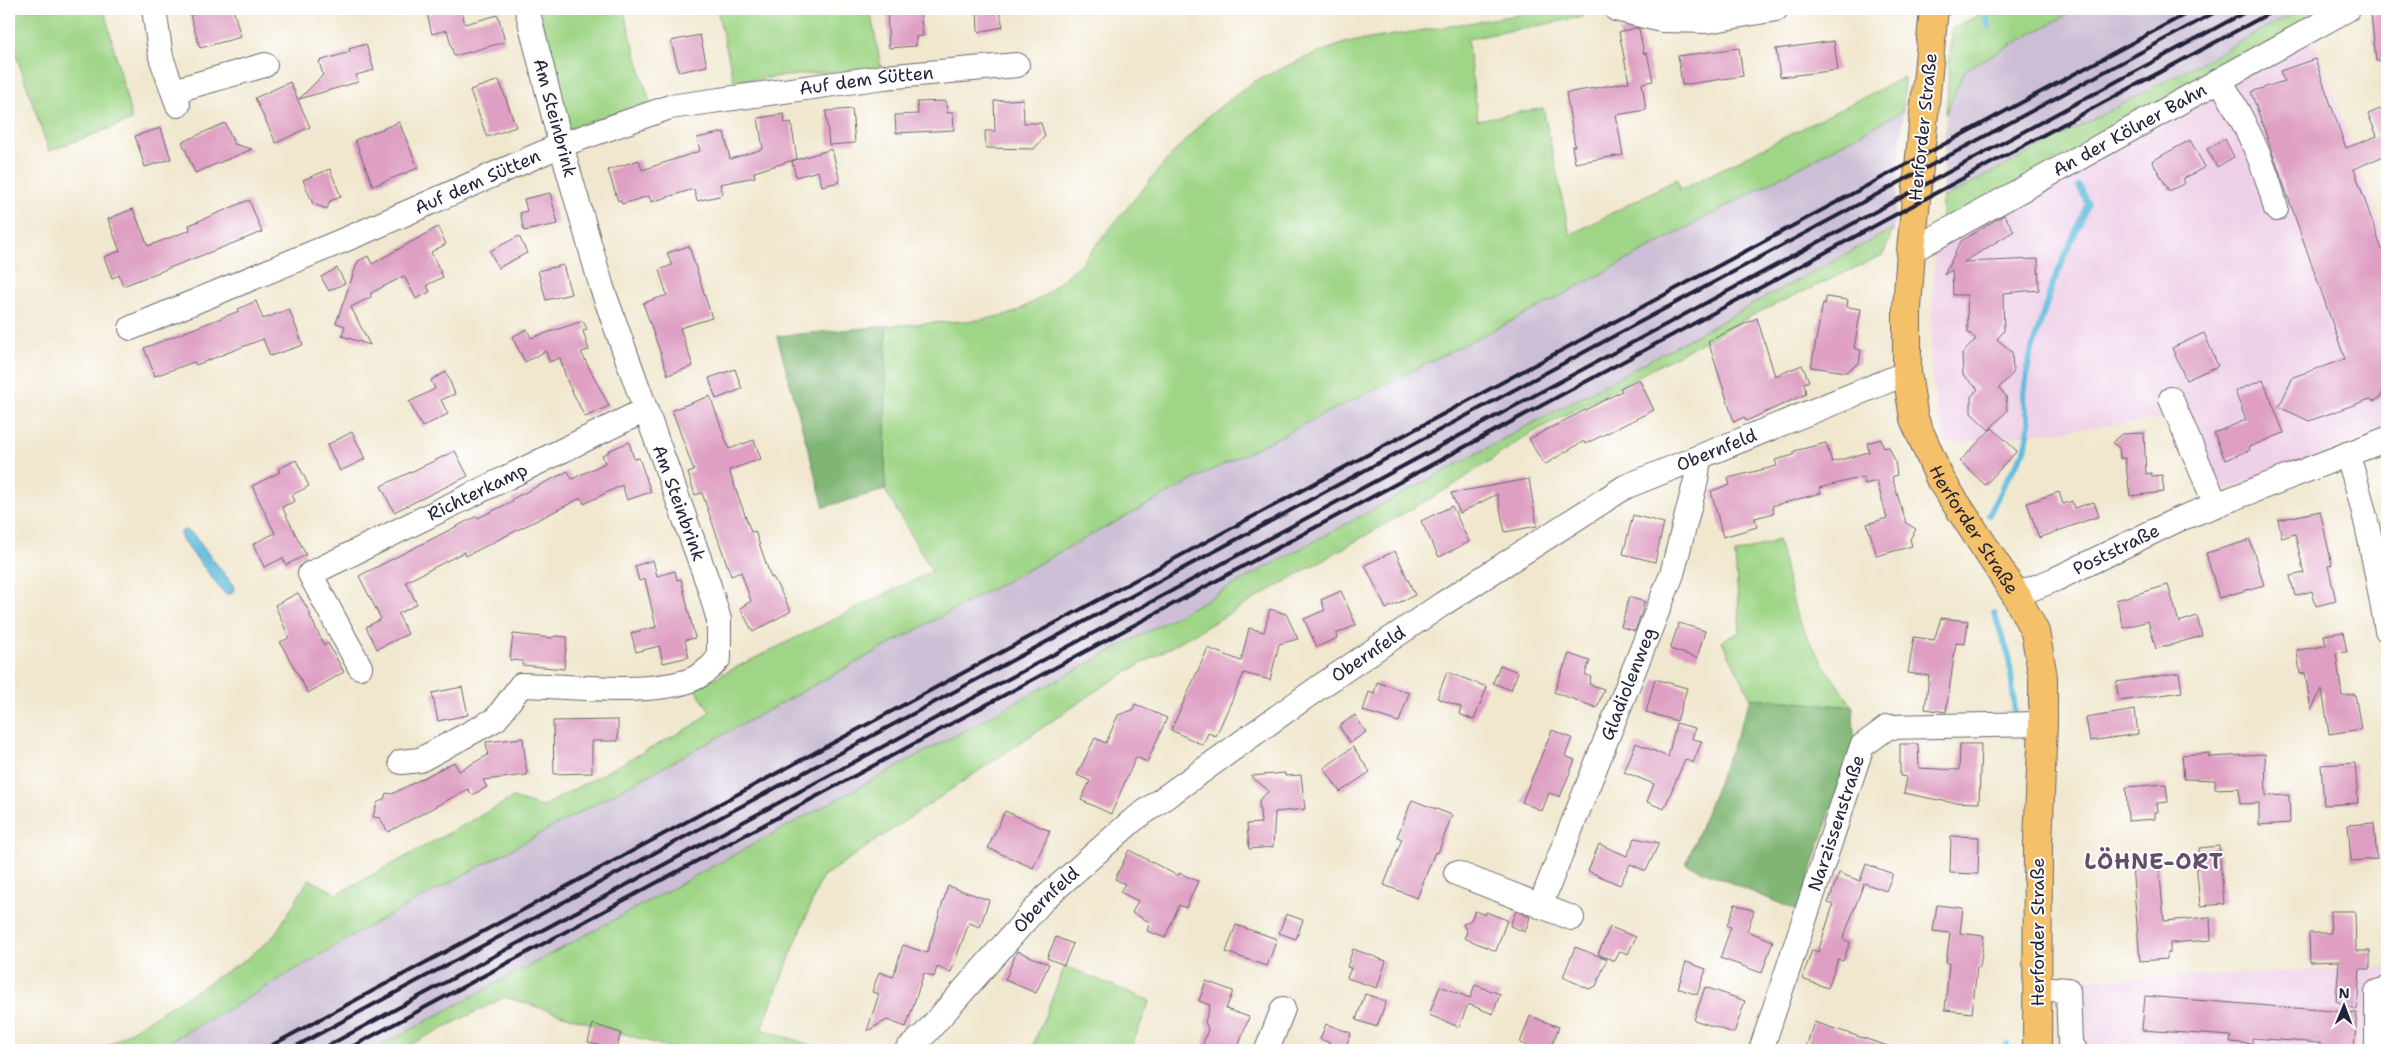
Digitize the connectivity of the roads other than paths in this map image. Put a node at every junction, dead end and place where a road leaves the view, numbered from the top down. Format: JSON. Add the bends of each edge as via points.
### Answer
{"nodes":[{"id":1,"x":154,"y":9,"type":"edge"},
{"id":2,"x":527,"y":9,"type":"edge"},
{"id":3,"x":1616,"y":9,"type":"edge"},
{"id":4,"x":1776,"y":9,"type":"edge"},
{"id":5,"x":1934,"y":9,"type":"edge"},
{"id":6,"x":2348,"y":9,"type":"edge"},
{"id":7,"x":1017,"y":65,"type":"dead end"},
{"id":8,"x":265,"y":66,"type":"dead end"},
{"id":9,"x":2220,"y":80,"type":"junction"},
{"id":10,"x":561,"y":145,"type":"junction"},
{"id":11,"x":2276,"y":209,"type":"dead end"},
{"id":12,"x":1911,"y":251,"type":"junction"},
{"id":13,"x":131,"y":328,"type":"dead end"},
{"id":14,"x":1907,"y":373,"type":"junction"},
{"id":15,"x":2171,"y":399,"type":"dead end"},
{"id":16,"x":646,"y":410,"type":"junction"},
{"id":17,"x":2387,"y":439,"type":"edge"},
{"id":18,"x":2347,"y":454,"type":"junction"},
{"id":19,"x":1699,"y":457,"type":"junction"},
{"id":20,"x":2216,"y":505,"type":"junction"},
{"id":21,"x":2016,"y":595,"type":"junction"},
{"id":22,"x":2387,"y":630,"type":"edge"},
{"id":23,"x":360,"y":667,"type":"dead end"},
{"id":24,"x":2043,"y":724,"type":"junction"},
{"id":25,"x":401,"y":762,"type":"dead end"},
{"id":26,"x":1456,"y":873,"type":"dead end"},
{"id":27,"x":1540,"y":906,"type":"junction"},
{"id":28,"x":1572,"y":918,"type":"dead end"},
{"id":29,"x":2037,"y":988,"type":"junction"},
{"id":30,"x":2387,"y":989,"type":"edge"},
{"id":31,"x":1283,"y":1009,"type":"dead end"},
{"id":32,"x":907,"y":1050,"type":"edge"},
{"id":33,"x":1267,"y":1050,"type":"edge"},
{"id":34,"x":1761,"y":1050,"type":"edge"},
{"id":35,"x":2037,"y":1050,"type":"edge"},
{"id":36,"x":2075,"y":1050,"type":"edge"},
{"id":37,"x":2377,"y":1050,"type":"edge"}],
"edges":[{"from":1,"to":8,"type":"street","via":[[161,57],[175,98]]},
{"from":2,"to":10,"type":"street","name":"Am Steinbrink"},
{"from":3,"to":4,"type":"street","via":[[1662,20],[1708,21]]},
{"from":5,"to":12,"type":"main road","name":"Herforder Straße"},
{"from":6,"to":9,"type":"street","name":"An der Kölner Bahn"},
{"from":7,"to":10,"type":"street","name":"Auf dem Sütten","via":[[884,77],[670,107]]},
{"from":9,"to":11,"type":"street","via":[[2246,124]]},
{"from":9,"to":12,"type":"street","name":"An der Kölner Bahn"},
{"from":10,"to":13,"type":"street","name":"Auf dem Sütten","via":[[361,233]]},
{"from":10,"to":16,"type":"street","name":"Am Steinbrink","via":[[602,288]]},
{"from":12,"to":14,"type":"main road","name":"Herforder Straße"},
{"from":14,"to":19,"type":"street","name":"Obernfeld"},
{"from":14,"to":21,"type":"main road","name":"Herforder Straße","via":[[1914,419],[1940,479]]},
{"from":15,"to":20,"type":"street"},
{"from":16,"to":23,"type":"street","name":"Richterkamp","via":[[310,574]]},
{"from":16,"to":25,"type":"street","name":"Am Steinbrink","via":[[709,586],[719,620],[719,658],[708,671],[686,682],[648,688],[521,685],[496,720],[420,760]]},
{"from":17,"to":18,"type":"street","name":"Poststraße"},
{"from":18,"to":20,"type":"street","name":"Poststraße"},
{"from":18,"to":22,"type":"street","via":[[2368,526]]},
{"from":19,"to":27,"type":"street","name":"Gladiolenweg","via":[[1672,574]]},
{"from":19,"to":32,"type":"street","name":"Obernfeld","via":[[1625,488],[1452,597],[1132,821],[1044,898],[926,1034]]},
{"from":20,"to":21,"type":"street","name":"Poststraße"},
{"from":21,"to":24,"type":"main road","name":"Herforder Straße","via":[[2035,632],[2043,677]]},
{"from":24,"to":29,"type":"main road","name":"Herforder Straße"},
{"from":24,"to":34,"type":"street","name":"Narzissenstraße","via":[[1888,727],[1862,746]]},
{"from":26,"to":27,"type":"street"},
{"from":27,"to":28,"type":"street"},
{"from":29,"to":35,"type":"main road","name":"Herforder Straße"},
{"from":29,"to":36,"type":"street","via":[[2068,990],[2070,1042]]},
{"from":30,"to":37,"type":"street","via":[[2377,992]]},
{"from":31,"to":33,"type":"street"}]}
